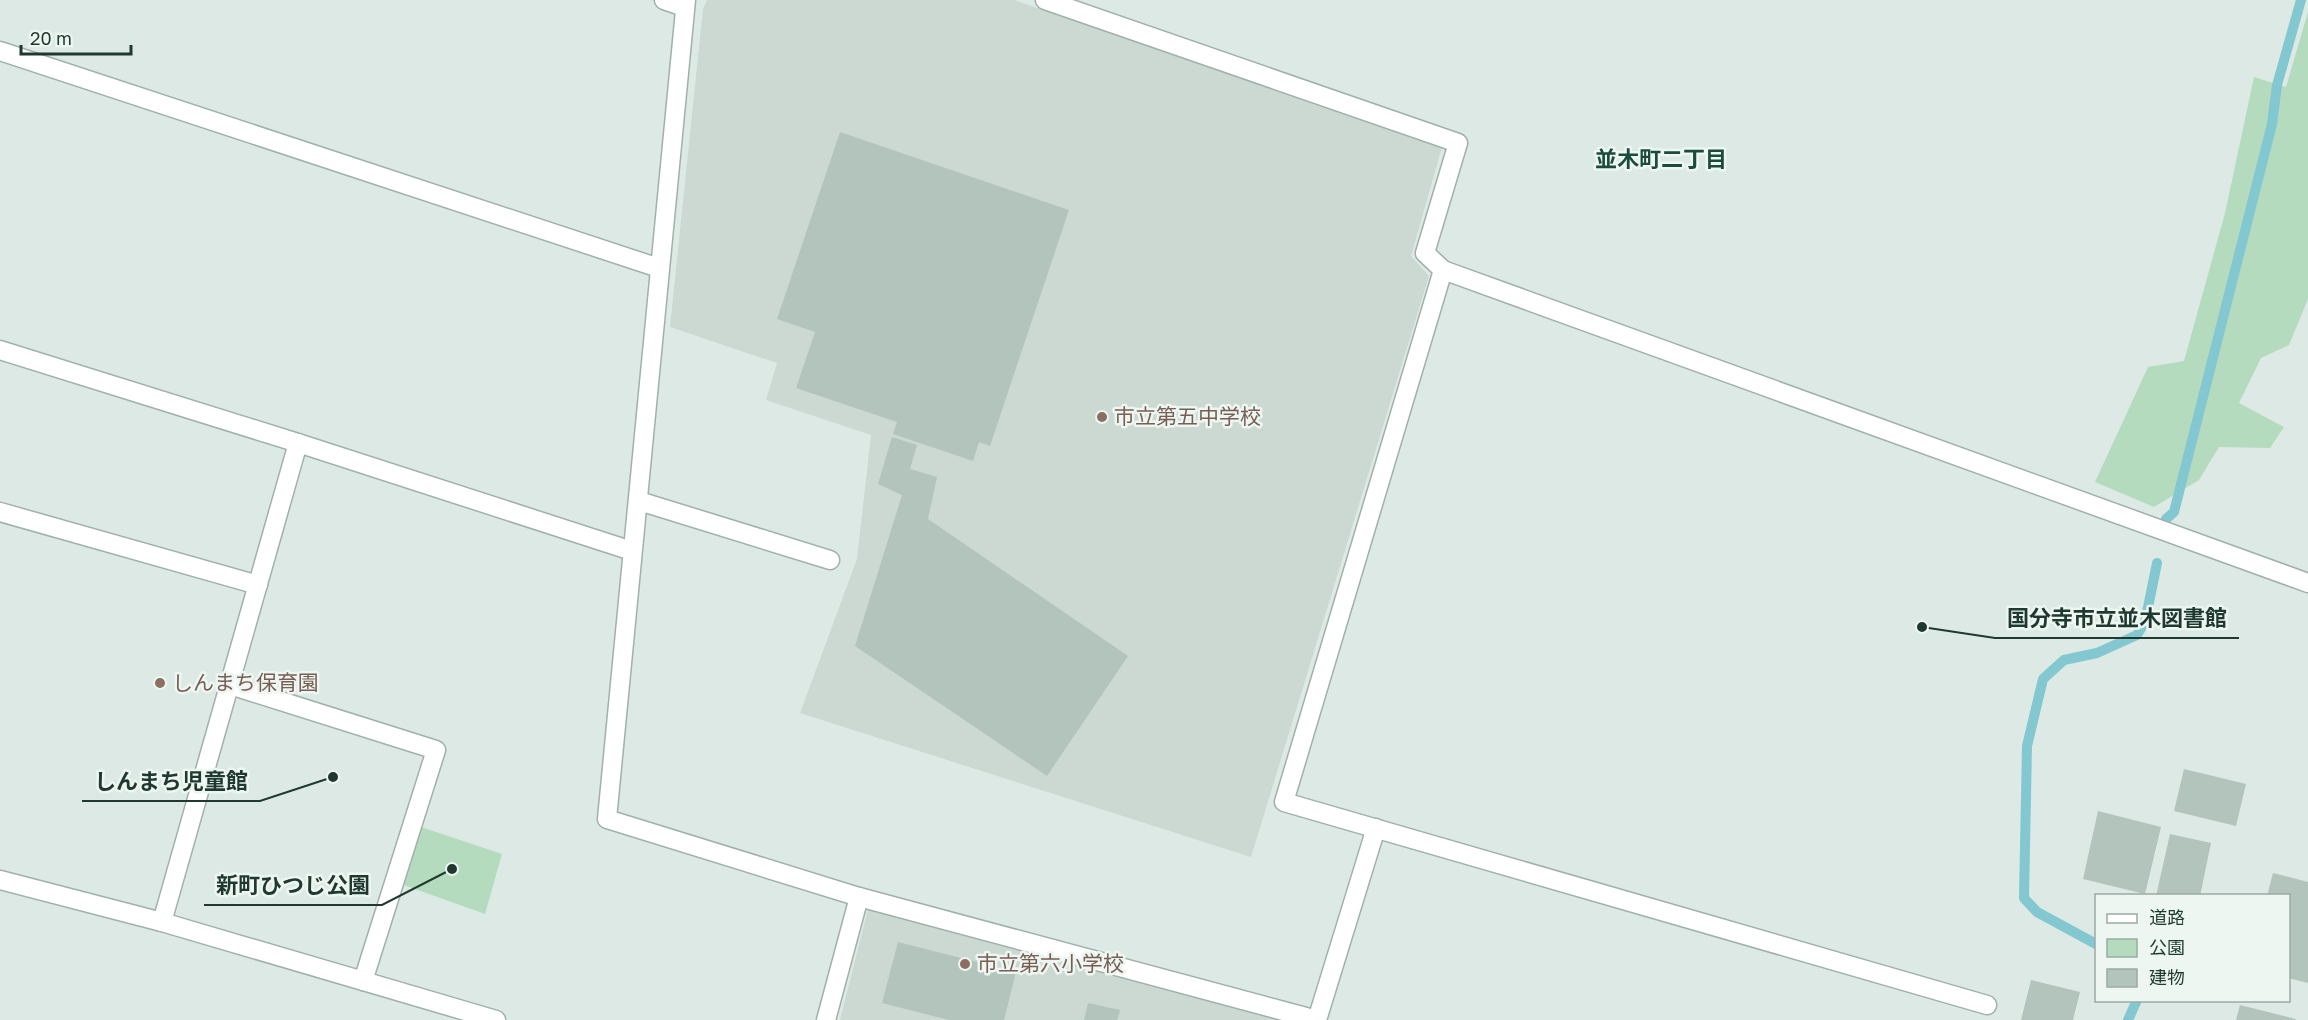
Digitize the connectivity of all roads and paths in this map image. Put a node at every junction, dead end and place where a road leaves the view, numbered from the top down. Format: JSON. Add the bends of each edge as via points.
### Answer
{"nodes":[{"id":1,"x":664,"y":0,"type":"edge"},
{"id":2,"x":1045,"y":0,"type":"edge"},
{"id":3,"x":685,"y":4,"type":"edge"},
{"id":4,"x":0,"y":51,"type":"edge"},
{"id":5,"x":659,"y":268,"type":"junction"},
{"id":6,"x":1443,"y":270,"type":"junction"},
{"id":7,"x":0,"y":350,"type":"edge"},
{"id":8,"x":298,"y":443,"type":"junction"},
{"id":9,"x":639,"y":501,"type":"junction"},
{"id":10,"x":0,"y":512,"type":"edge"},
{"id":11,"x":632,"y":551,"type":"junction"},
{"id":12,"x":830,"y":560,"type":"dead end"},
{"id":13,"x":2308,"y":583,"type":"edge"},
{"id":14,"x":258,"y":585,"type":"junction"},
{"id":15,"x":230,"y":685,"type":"junction"},
{"id":16,"x":1376,"y":828,"type":"junction"},
{"id":17,"x":0,"y":880,"type":"edge"},
{"id":18,"x":859,"y":897,"type":"junction"},
{"id":19,"x":162,"y":922,"type":"junction"},
{"id":20,"x":363,"y":981,"type":"junction"},
{"id":21,"x":1988,"y":1005,"type":"dead end"},
{"id":22,"x":496,"y":1020,"type":"edge"},
{"id":23,"x":826,"y":1020,"type":"edge"},
{"id":24,"x":1317,"y":1020,"type":"edge"}],
"edges":[{"from":1,"to":3,"type":"street"},
{"from":2,"to":6,"type":"street","via":[[1458,143],[1425,253]]},
{"from":3,"to":5,"type":"street"},
{"from":4,"to":5,"type":"street"},
{"from":5,"to":9,"type":"street"},
{"from":6,"to":13,"type":"street"},
{"from":6,"to":16,"type":"street","via":[[1284,802]]},
{"from":7,"to":8,"type":"street"},
{"from":8,"to":11,"type":"street"},
{"from":8,"to":14,"type":"street"},
{"from":9,"to":11,"type":"street"},
{"from":9,"to":12,"type":"street"},
{"from":10,"to":14,"type":"street"},
{"from":11,"to":18,"type":"street","via":[[607,819]]},
{"from":14,"to":15,"type":"street"},
{"from":15,"to":19,"type":"street"},
{"from":15,"to":20,"type":"street","via":[[436,750]]},
{"from":16,"to":21,"type":"street"},
{"from":16,"to":24,"type":"street"},
{"from":17,"to":19,"type":"street"},
{"from":18,"to":23,"type":"street"},
{"from":18,"to":24,"type":"street"},
{"from":19,"to":20,"type":"street"},
{"from":20,"to":22,"type":"street"}]}
